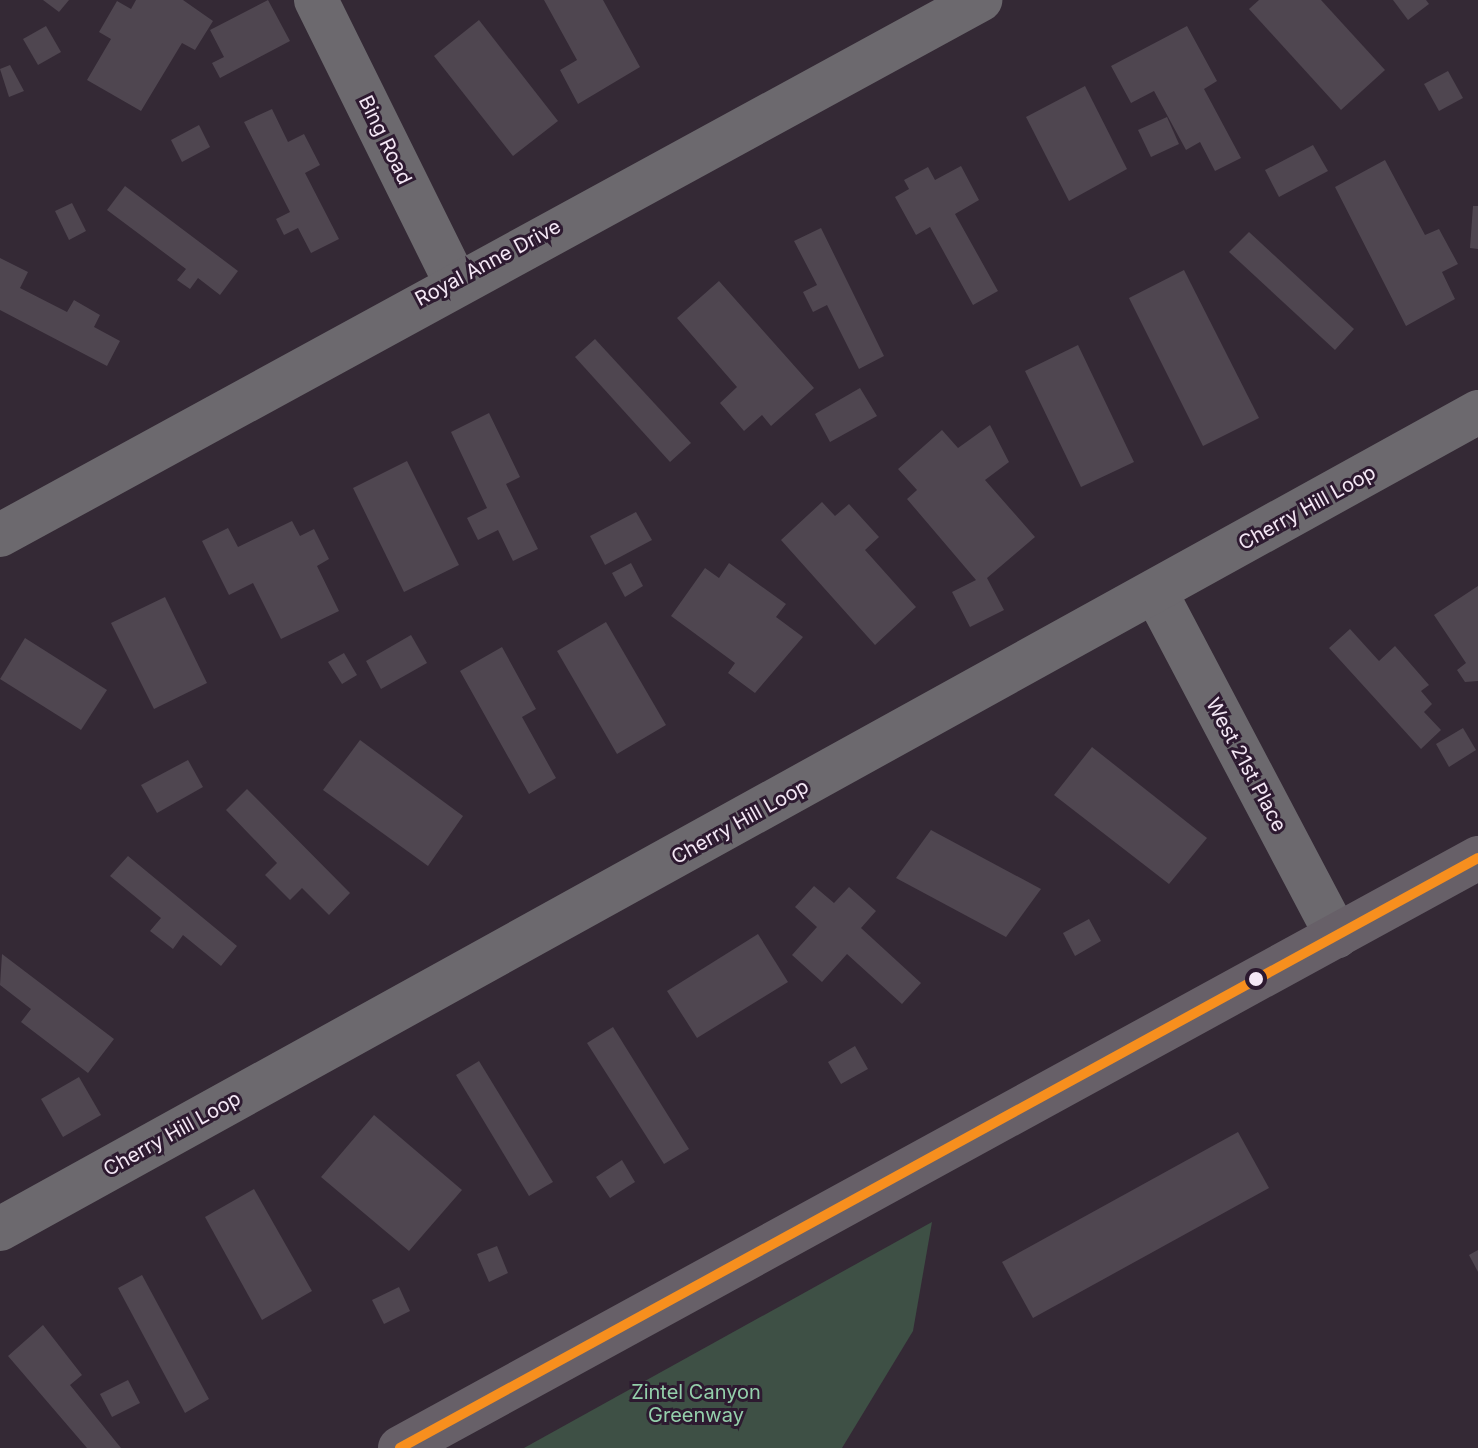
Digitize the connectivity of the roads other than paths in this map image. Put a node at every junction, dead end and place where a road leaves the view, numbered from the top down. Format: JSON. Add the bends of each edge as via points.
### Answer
{"nodes":[{"id":1,"x":316,"y":0,"type":"edge"},
{"id":2,"x":980,"y":0,"type":"edge"},
{"id":3,"x":455,"y":281,"type":"junction"},
{"id":4,"x":1478,"y":412,"type":"edge"},
{"id":5,"x":0,"y":535,"type":"edge"},
{"id":6,"x":1156,"y":593,"type":"junction"},
{"id":7,"x":1478,"y":858,"type":"edge"},
{"id":8,"x":1337,"y":936,"type":"junction"},
{"id":9,"x":0,"y":1229,"type":"edge"},
{"id":10,"x":400,"y":1448,"type":"edge"}],
"edges":[{"from":1,"to":3,"type":"street","name":"Bing Road"},
{"from":2,"to":3,"type":"street","name":"Royal Anne Drive"},
{"from":3,"to":5,"type":"street","name":"Royal Anne Drive"},
{"from":4,"to":6,"type":"street","name":"Cherry Hill Loop"},
{"from":6,"to":8,"type":"street","name":"West 21st Place"},
{"from":6,"to":9,"type":"street","name":"Cherry Hill Loop"},
{"from":7,"to":8,"type":"street"},
{"from":8,"to":10,"type":"street"}]}
